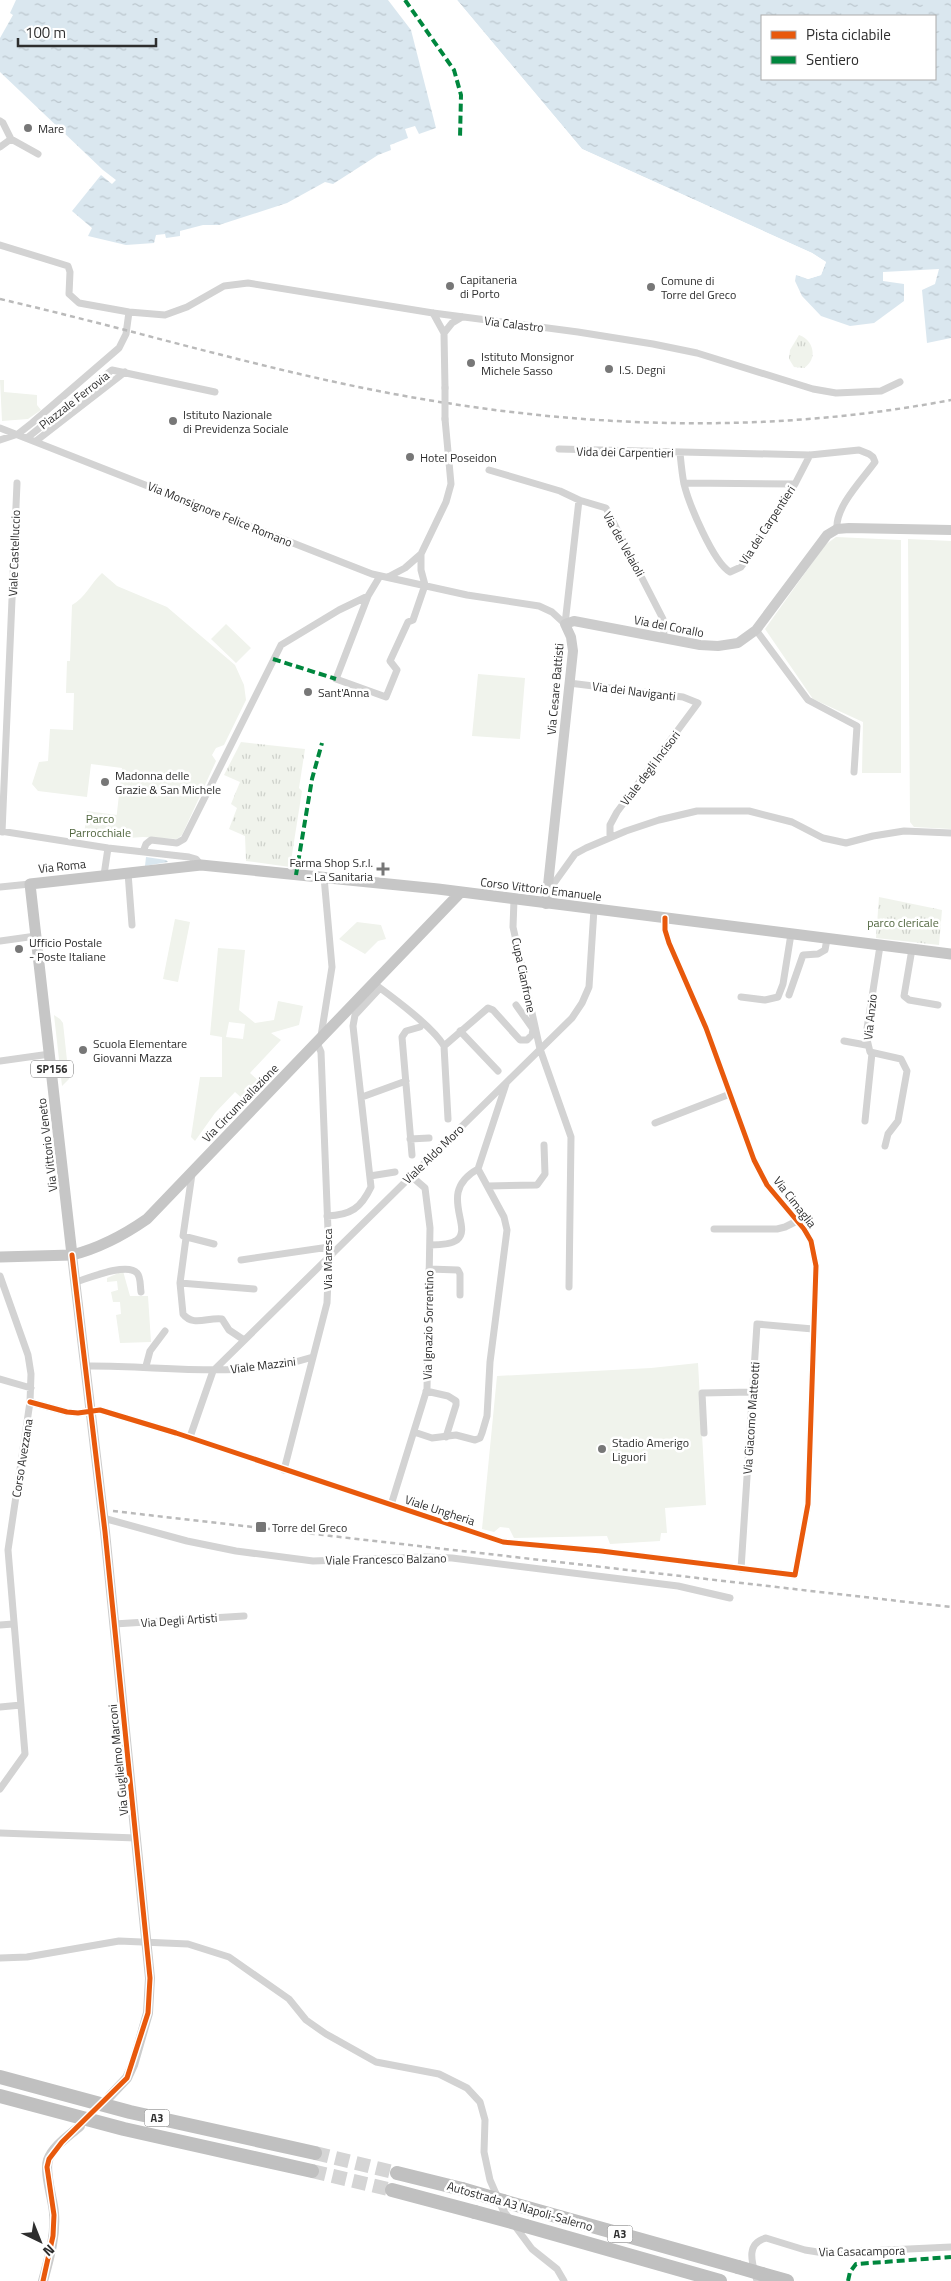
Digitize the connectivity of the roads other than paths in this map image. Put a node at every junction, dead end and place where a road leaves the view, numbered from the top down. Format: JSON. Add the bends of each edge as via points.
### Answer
{"nodes":[{"id":1,"x":0,"y":121,"type":"edge"},
{"id":2,"x":11,"y":139,"type":"junction"},
{"id":3,"x":0,"y":147,"type":"edge"},
{"id":4,"x":38,"y":154,"type":"dead end"},
{"id":5,"x":0,"y":245,"type":"edge"},
{"id":6,"x":433,"y":313,"type":"junction"},
{"id":7,"x":129,"y":316,"type":"junction"},
{"id":8,"x":462,"y":317,"type":"junction"},
{"id":9,"x":444,"y":333,"type":"junction"},
{"id":10,"x":125,"y":372,"type":"junction"},
{"id":11,"x":900,"y":382,"type":"dead end"},
{"id":12,"x":216,"y":392,"type":"dead end"},
{"id":13,"x":0,"y":428,"type":"edge"},
{"id":14,"x":18,"y":434,"type":"junction"},
{"id":15,"x":27,"y":438,"type":"junction"},
{"id":16,"x":0,"y":440,"type":"edge"},
{"id":17,"x":36,"y":441,"type":"junction"},
{"id":18,"x":559,"y":449,"type":"dead end"},
{"id":19,"x":680,"y":453,"type":"junction"},
{"id":20,"x":810,"y":455,"type":"junction"},
{"id":21,"x":489,"y":470,"type":"dead end"},
{"id":22,"x":17,"y":483,"type":"dead end"},
{"id":23,"x":684,"y":483,"type":"junction"},
{"id":24,"x":795,"y":484,"type":"junction"},
{"id":25,"x":579,"y":500,"type":"junction"},
{"id":26,"x":836,"y":529,"type":"junction"},
{"id":27,"x":951,"y":530,"type":"edge"},
{"id":28,"x":421,"y":554,"type":"junction"},
{"id":29,"x":380,"y":576,"type":"junction"},
{"id":30,"x":388,"y":577,"type":"junction"},
{"id":31,"x":425,"y":585,"type":"junction"},
{"id":32,"x":368,"y":596,"type":"junction"},
{"id":33,"x":565,"y":624,"type":"junction"},
{"id":34,"x":756,"y":630,"type":"junction"},
{"id":35,"x":664,"y":637,"type":"junction"},
{"id":36,"x":569,"y":683,"type":"junction"},
{"id":37,"x":698,"y":703,"type":"joint"},
{"id":38,"x":854,"y":772,"type":"dead end"},
{"id":39,"x":1,"y":832,"type":"edge"},
{"id":40,"x":951,"y":833,"type":"edge"},
{"id":41,"x":610,"y":836,"type":"junction"},
{"id":42,"x":108,"y":848,"type":"junction"},
{"id":43,"x":143,"y":852,"type":"junction"},
{"id":44,"x":201,"y":865,"type":"junction"},
{"id":45,"x":128,"y":873,"type":"junction"},
{"id":46,"x":104,"y":875,"type":"junction"},
{"id":47,"x":324,"y":877,"type":"junction"},
{"id":48,"x":30,"y":884,"type":"junction"},
{"id":49,"x":0,"y":887,"type":"edge"},
{"id":50,"x":547,"y":890,"type":"junction"},
{"id":51,"x":460,"y":893,"type":"junction"},
{"id":52,"x":514,"y":900,"type":"junction"},
{"id":53,"x":546,"y":904,"type":"junction"},
{"id":54,"x":594,"y":909,"type":"junction"},
{"id":55,"x":666,"y":918,"type":"junction"},
{"id":56,"x":132,"y":924,"type":"dead end"},
{"id":57,"x":791,"y":934,"type":"junction"},
{"id":58,"x":36,"y":936,"type":"junction"},
{"id":59,"x":827,"y":939,"type":"junction"},
{"id":60,"x":0,"y":940,"type":"edge"},
{"id":61,"x":880,"y":946,"type":"junction"},
{"id":62,"x":912,"y":949,"type":"junction"},
{"id":63,"x":951,"y":954,"type":"edge"},
{"id":64,"x":377,"y":986,"type":"junction"},
{"id":65,"x":789,"y":995,"type":"dead end"},
{"id":66,"x":740,"y":996,"type":"dead end"},
{"id":67,"x":516,"y":1005,"type":"dead end"},
{"id":68,"x":938,"y":1005,"type":"dead end"},
{"id":69,"x":420,"y":1027,"type":"dead end"},
{"id":70,"x":460,"y":1031,"type":"junction"},
{"id":71,"x":844,"y":1041,"type":"dead end"},
{"id":72,"x":319,"y":1042,"type":"junction"},
{"id":73,"x":866,"y":1045,"type":"junction"},
{"id":74,"x":444,"y":1046,"type":"junction"},
{"id":75,"x":540,"y":1049,"type":"junction"},
{"id":76,"x":872,"y":1053,"type":"junction"},
{"id":77,"x":50,"y":1054,"type":"junction"},
{"id":78,"x":0,"y":1061,"type":"edge"},
{"id":79,"x":498,"y":1071,"type":"dead end"},
{"id":80,"x":406,"y":1081,"type":"junction"},
{"id":81,"x":506,"y":1082,"type":"junction"},
{"id":82,"x":730,"y":1094,"type":"junction"},
{"id":83,"x":362,"y":1097,"type":"junction"},
{"id":84,"x":448,"y":1119,"type":"dead end"},
{"id":85,"x":865,"y":1122,"type":"dead end"},
{"id":86,"x":655,"y":1123,"type":"dead end"},
{"id":87,"x":429,"y":1138,"type":"dead end"},
{"id":88,"x":410,"y":1139,"type":"junction"},
{"id":89,"x":544,"y":1145,"type":"dead end"},
{"id":90,"x":885,"y":1146,"type":"dead end"},
{"id":91,"x":412,"y":1155,"type":"dead end"},
{"id":92,"x":478,"y":1169,"type":"junction"},
{"id":93,"x":395,"y":1172,"type":"dead end"},
{"id":94,"x":192,"y":1173,"type":"junction"},
{"id":95,"x":370,"y":1176,"type":"junction"},
{"id":96,"x":411,"y":1176,"type":"junction"},
{"id":97,"x":488,"y":1186,"type":"junction"},
{"id":98,"x":327,"y":1216,"type":"junction"},
{"id":99,"x":797,"y":1221,"type":"junction"},
{"id":100,"x":714,"y":1229,"type":"dead end"},
{"id":101,"x":186,"y":1238,"type":"junction"},
{"id":102,"x":214,"y":1244,"type":"dead end"},
{"id":103,"x":430,"y":1245,"type":"junction"},
{"id":104,"x":329,"y":1247,"type":"junction"},
{"id":105,"x":72,"y":1255,"type":"junction"},
{"id":106,"x":329,"y":1256,"type":"junction"},
{"id":107,"x":0,"y":1257,"type":"edge"},
{"id":108,"x":241,"y":1260,"type":"dead end"},
{"id":109,"x":429,"y":1269,"type":"junction"},
{"id":110,"x":0,"y":1276,"type":"edge"},
{"id":111,"x":76,"y":1282,"type":"junction"},
{"id":112,"x":180,"y":1282,"type":"junction"},
{"id":113,"x":569,"y":1287,"type":"dead end"},
{"id":114,"x":254,"y":1289,"type":"dead end"},
{"id":115,"x":141,"y":1292,"type":"dead end"},
{"id":116,"x":460,"y":1295,"type":"dead end"},
{"id":117,"x":813,"y":1329,"type":"junction"},
{"id":118,"x":165,"y":1331,"type":"dead end"},
{"id":119,"x":244,"y":1340,"type":"junction"},
{"id":120,"x":313,"y":1357,"type":"junction"},
{"id":121,"x":86,"y":1366,"type":"junction"},
{"id":122,"x":146,"y":1366,"type":"junction"},
{"id":123,"x":213,"y":1371,"type":"junction"},
{"id":124,"x":0,"y":1379,"type":"edge"},
{"id":125,"x":31,"y":1388,"type":"junction"},
{"id":126,"x":426,"y":1391,"type":"junction"},
{"id":127,"x":752,"y":1392,"type":"junction"},
{"id":128,"x":30,"y":1402,"type":"junction"},
{"id":129,"x":90,"y":1411,"type":"junction"},
{"id":130,"x":414,"y":1432,"type":"junction"},
{"id":131,"x":704,"y":1433,"type":"dead end"},
{"id":132,"x":190,"y":1437,"type":"junction"},
{"id":133,"x":446,"y":1437,"type":"junction"},
{"id":134,"x":284,"y":1470,"type":"junction"},
{"id":135,"x":391,"y":1505,"type":"junction"},
{"id":136,"x":103,"y":1518,"type":"junction"},
{"id":137,"x":741,"y":1569,"type":"junction"},
{"id":138,"x":795,"y":1575,"type":"joint"},
{"id":139,"x":730,"y":1598,"type":"dead end"},
{"id":140,"x":244,"y":1616,"type":"dead end"},
{"id":141,"x":14,"y":1624,"type":"junction"},
{"id":142,"x":114,"y":1624,"type":"junction"},
{"id":143,"x":0,"y":1625,"type":"edge"},
{"id":144,"x":21,"y":1705,"type":"junction"},
{"id":145,"x":0,"y":1707,"type":"edge"},
{"id":146,"x":0,"y":1789,"type":"edge"},
{"id":147,"x":0,"y":1833,"type":"edge"},
{"id":148,"x":136,"y":1838,"type":"junction"},
{"id":149,"x":148,"y":1942,"type":"junction"},
{"id":150,"x":0,"y":1958,"type":"edge"},
{"id":151,"x":0,"y":2077,"type":"edge"},
{"id":152,"x":0,"y":2096,"type":"edge"},
{"id":153,"x":110,"y":2096,"type":"dead end"},
{"id":154,"x":80,"y":2126,"type":"dead end"},
{"id":155,"x":315,"y":2153,"type":"tunnel mouth"},
{"id":156,"x":312,"y":2171,"type":"tunnel mouth"},
{"id":157,"x":397,"y":2173,"type":"tunnel mouth"},
{"id":158,"x":392,"y":2190,"type":"tunnel mouth"},
{"id":159,"x":951,"y":2247,"type":"edge"},
{"id":160,"x":760,"y":2277,"type":"edge"},
{"id":161,"x":43,"y":2281,"type":"edge"},
{"id":162,"x":564,"y":2281,"type":"edge"},
{"id":163,"x":720,"y":2281,"type":"edge"},
{"id":164,"x":787,"y":2281,"type":"edge"}],
"edges":[{"from":1,"to":2,"type":"street"},
{"from":2,"to":3,"type":"street"},
{"from":2,"to":4,"type":"street"},
{"from":5,"to":7,"type":"street","name":"Via Calastro","via":[[68,266],[69,294],[79,303]]},
{"from":6,"to":7,"type":"street","name":"Via Calastro","via":[[248,282],[224,286],[187,307],[165,315]]},
{"from":6,"to":8,"type":"street","name":"Via Calastro"},
{"from":6,"to":9,"type":"street"},
{"from":7,"to":14,"type":"street","via":[[126,334],[119,348]]},
{"from":8,"to":9,"type":"street"},
{"from":8,"to":11,"type":"street","name":"Via Calastro","via":[[578,332],[697,353],[813,389],[836,393],[881,391]]},
{"from":9,"to":28,"type":"street","bridge":true,"via":[[445,419],[451,484]]},
{"from":10,"to":12,"type":"street","name":"Piazzale Ferrovia"},
{"from":10,"to":15,"type":"street","name":"Piazzale Ferrovia","via":[[109,371]]},
{"from":10,"to":17,"type":"street","name":"Piazzale Ferrovia"},
{"from":13,"to":14,"type":"street","name":"Via Monsignore Felice Romano"},
{"from":14,"to":15,"type":"street","name":"Via Monsignore Felice Romano"},
{"from":14,"to":16,"type":"street"},
{"from":15,"to":17,"type":"street","name":"Via Monsignore Felice Romano"},
{"from":17,"to":29,"type":"street","name":"Via Monsignore Felice Romano"},
{"from":18,"to":19,"type":"street","name":"Vida dei Carpentieri"},
{"from":19,"to":20,"type":"street"},
{"from":19,"to":23,"type":"street","name":"Via dei Carpentieri"},
{"from":20,"to":24,"type":"street","name":"Via dei Carpentieri"},
{"from":20,"to":26,"type":"street","via":[[859,450],[873,457],[875,462],[841,509]]},
{"from":21,"to":25,"type":"street","name":"Via dei Velaioli","via":[[560,491]]},
{"from":22,"to":39,"type":"street","name":"Viale Castelluccio"},
{"from":23,"to":24,"type":"street"},
{"from":23,"to":24,"type":"street","name":"Via dei Carpentieri","via":[[702,530],[724,568],[730,572],[741,567]]},
{"from":25,"to":33,"type":"street"},
{"from":25,"to":35,"type":"street","name":"Via dei Velaioli","via":[[606,508],[663,619]]},
{"from":26,"to":27,"type":"street"},
{"from":26,"to":34,"type":"street","name":"Via del Corallo","via":[[819,544]]},
{"from":28,"to":30,"type":"street"},
{"from":28,"to":31,"type":"street"},
{"from":29,"to":30,"type":"street","name":"Via Monsignore Felice Romano"},
{"from":29,"to":32,"type":"street"},
{"from":30,"to":31,"type":"street","name":"Via Monsignore Felice Romano"},
{"from":31,"to":32,"type":"street","via":[[413,620],[408,622],[390,660],[398,670],[386,697],[336,679]]},
{"from":31,"to":33,"type":"street","via":[[539,606]]},
{"from":32,"to":43,"type":"street","via":[[281,645],[184,839],[177,843],[151,840]]},
{"from":33,"to":35,"type":"street","name":"Via del Corallo","via":[[574,621]]},
{"from":33,"to":36,"type":"street","name":"Via Cesare Battisti","via":[[573,651]]},
{"from":34,"to":35,"type":"street","name":"Via del Corallo","via":[[738,643],[727,646],[700,646]]},
{"from":34,"to":38,"type":"street","via":[[808,700],[857,726]]},
{"from":36,"to":37,"type":"street","name":"Via dei Naviganti","via":[[683,697]]},
{"from":36,"to":50,"type":"street","name":"Via Cesare Battisti"},
{"from":37,"to":41,"type":"street","name":"Viale degli Incisori","via":[[617,812],[610,825]]},
{"from":39,"to":42,"type":"street"},
{"from":40,"to":41,"type":"street","via":[[904,831],[846,843],[823,838],[792,822],[749,811],[697,811]]},
{"from":41,"to":50,"type":"street","via":[[575,854]]},
{"from":42,"to":43,"type":"street"},
{"from":42,"to":46,"type":"street"},
{"from":43,"to":44,"type":"street","via":[[189,857]]},
{"from":44,"to":45,"type":"main road","name":"Corso Vittorio Emanuele"},
{"from":44,"to":47,"type":"main road","name":"Corso Vittorio Emanuele"},
{"from":45,"to":46,"type":"main road","name":"Via Roma"},
{"from":45,"to":56,"type":"street"},
{"from":46,"to":48,"type":"main road","name":"Via Roma"},
{"from":47,"to":51,"type":"main road","name":"Corso Vittorio Emanuele"},
{"from":47,"to":72,"type":"street","name":"Via Maresca","via":[[332,966]]},
{"from":48,"to":49,"type":"street","name":"Via Roma"},
{"from":48,"to":58,"type":"main road","name":"Via Vittorio Veneto","number":"SP156"},
{"from":50,"to":53,"type":"street","name":"Via Cesare Battisti"},
{"from":51,"to":52,"type":"main road","name":"Corso Vittorio Emanuele"},
{"from":51,"to":64,"type":"main road","name":"Via Circumvallazione"},
{"from":52,"to":53,"type":"main road","name":"Corso Vittorio Emanuele"},
{"from":52,"to":75,"type":"street","name":"Cupa Cianfrone","via":[[513,927]]},
{"from":53,"to":54,"type":"main road","name":"Corso Vittorio Emanuele"},
{"from":54,"to":55,"type":"main road","name":"Corso Vittorio Emanuele"},
{"from":54,"to":75,"type":"street","name":"Viale Aldo Moro","via":[[589,987],[572,1018]]},
{"from":55,"to":57,"type":"main road","name":"Corso Vittorio Emanuele"},
{"from":55,"to":82,"type":"street","name":"Via Cimaglia","via":[[669,944],[706,1028]]},
{"from":57,"to":59,"type":"main road","name":"Corso Vittorio Emanuele"},
{"from":57,"to":66,"type":"street","via":[[778,997],[765,1000]]},
{"from":58,"to":60,"type":"street"},
{"from":58,"to":77,"type":"main road","name":"Via Vittorio Veneto","number":"SP156"},
{"from":59,"to":61,"type":"main road","name":"Corso Vittorio Emanuele"},
{"from":59,"to":65,"type":"street","via":[[825,950],[805,953],[800,959]]},
{"from":61,"to":62,"type":"main road","name":"Corso Vittorio Emanuele"},
{"from":61,"to":73,"type":"street","name":"Via Anzio"},
{"from":62,"to":63,"type":"main road","name":"Corso Vittorio Emanuele"},
{"from":62,"to":68,"type":"street","via":[[904,996],[909,1000]]},
{"from":64,"to":72,"type":"main road","name":"Via Circumvallazione"},
{"from":64,"to":74,"type":"street","via":[[424,1024]]},
{"from":64,"to":83,"type":"street","via":[[354,1019],[354,1046]]},
{"from":67,"to":70,"type":"street","via":[[533,1029],[526,1040],[520,1040],[491,1008],[485,1009]]},
{"from":69,"to":80,"type":"street","via":[[403,1034]]},
{"from":70,"to":74,"type":"street"},
{"from":70,"to":79,"type":"street"},
{"from":71,"to":73,"type":"street"},
{"from":72,"to":94,"type":"main road","name":"Via Circumvallazione"},
{"from":72,"to":98,"type":"street","name":"Via Maresca"},
{"from":73,"to":76,"type":"street","name":"Via Anzio"},
{"from":74,"to":84,"type":"street"},
{"from":75,"to":81,"type":"street","name":"Viale Aldo Moro"},
{"from":75,"to":113,"type":"street","name":"Cupa Cianfrone","via":[[571,1137]]},
{"from":76,"to":85,"type":"street"},
{"from":76,"to":90,"type":"street","name":"Via Anzio","via":[[901,1059],[907,1071],[898,1121],[888,1134]]},
{"from":77,"to":78,"type":"street"},
{"from":77,"to":105,"type":"main road","name":"Via Vittorio Veneto","number":"SP156"},
{"from":80,"to":83,"type":"street"},
{"from":80,"to":88,"type":"street"},
{"from":81,"to":92,"type":"street"},
{"from":81,"to":96,"type":"street","name":"Viale Aldo Moro"},
{"from":82,"to":86,"type":"street"},
{"from":82,"to":99,"type":"street","name":"Via Cimaglia","via":[[754,1160],[768,1185]]},
{"from":83,"to":95,"type":"street"},
{"from":87,"to":88,"type":"street"},
{"from":88,"to":91,"type":"street"},
{"from":89,"to":97,"type":"street","via":[[545,1174],[537,1185]]},
{"from":92,"to":97,"type":"street"},
{"from":92,"to":103,"type":"street","via":[[457,1190],[460,1236],[456,1241]]},
{"from":93,"to":95,"type":"street"},
{"from":94,"to":101,"type":"street","via":[[182,1230]]},
{"from":94,"to":105,"type":"main road","name":"Via Circumvallazione","via":[[147,1219],[121,1236]]},
{"from":95,"to":98,"type":"street","via":[[371,1187],[363,1202],[342,1215]]},
{"from":96,"to":103,"type":"street","name":"Via Ignazio Sorrentino","via":[[425,1188]]},
{"from":96,"to":106,"type":"street","name":"Viale Aldo Moro"},
{"from":97,"to":133,"type":"street","via":[[504,1217],[506,1230],[487,1416],[480,1438]]},
{"from":98,"to":104,"type":"street","name":"Via Maresca"},
{"from":99,"to":100,"type":"street","via":[[777,1229]]},
{"from":99,"to":117,"type":"street","name":"Via Cimaglia","via":[[811,1241],[816,1266]]},
{"from":101,"to":102,"type":"street"},
{"from":101,"to":112,"type":"street"},
{"from":103,"to":109,"type":"street","name":"Via Ignazio Sorrentino"},
{"from":104,"to":106,"type":"street","name":"Via Maresca"},
{"from":104,"to":108,"type":"street"},
{"from":105,"to":107,"type":"main road","name":"Via Circumvallazione"},
{"from":105,"to":111,"type":"street","number":"SP156"},
{"from":106,"to":119,"type":"street","name":"Viale Aldo Moro"},
{"from":106,"to":120,"type":"street","name":"Via Maresca","via":[[327,1302]]},
{"from":109,"to":116,"type":"street","via":[[458,1270]]},
{"from":109,"to":126,"type":"street","name":"Via Ignazio Sorrentino"},
{"from":110,"to":125,"type":"street","name":"Corso Avezzana","via":[[28,1355]]},
{"from":111,"to":115,"type":"street","via":[[130,1269],[140,1277]]},
{"from":111,"to":121,"type":"street","number":"SP156"},
{"from":112,"to":114,"type":"street"},
{"from":112,"to":119,"type":"street","via":[[180,1304],[186,1318],[199,1322],[222,1319],[229,1330]]},
{"from":117,"to":127,"type":"street","name":"Via Giacomo Matteotti","via":[[757,1324]]},
{"from":117,"to":138,"type":"street","name":"Via Cimaglia","via":[[808,1504]]},
{"from":118,"to":122,"type":"street","via":[[150,1351]]},
{"from":119,"to":123,"type":"street","name":"Viale Aldo Moro"},
{"from":120,"to":123,"type":"street","name":"Viale Mazzini","via":[[255,1368]]},
{"from":120,"to":134,"type":"street","name":"Via Maresca"},
{"from":121,"to":122,"type":"street","name":"Viale Mazzini"},
{"from":121,"to":129,"type":"street","number":"SP156"},
{"from":122,"to":123,"type":"street","name":"Viale Mazzini"},
{"from":123,"to":132,"type":"street"},
{"from":124,"to":125,"type":"street"},
{"from":125,"to":128,"type":"street","name":"Corso Avezzana"},
{"from":126,"to":130,"type":"street","name":"Via Ignazio Sorrentino"},
{"from":126,"to":133,"type":"street","via":[[456,1401]]},
{"from":127,"to":131,"type":"street","via":[[702,1393]]},
{"from":127,"to":137,"type":"street","name":"Via Giacomo Matteotti"},
{"from":128,"to":129,"type":"street","name":"Viale Ungheria","via":[[67,1412]]},
{"from":128,"to":141,"type":"street","name":"Corso Avezzana","via":[[8,1550]]},
{"from":129,"to":132,"type":"street","name":"Viale Ungheria","via":[[100,1410]]},
{"from":129,"to":136,"type":"street","name":"Via Guglielmo Marconi","number":"SP156"},
{"from":130,"to":133,"type":"street","via":[[432,1438]]},
{"from":130,"to":135,"type":"street","name":"Via Ignazio Sorrentino"},
{"from":132,"to":134,"type":"street","name":"Viale Ungheria"},
{"from":134,"to":135,"type":"street","name":"Viale Ungheria"},
{"from":135,"to":137,"type":"street","name":"Viale Ungheria","via":[[503,1542]]},
{"from":136,"to":139,"type":"street","name":"Viale Francesco Balzano","via":[[187,1541],[313,1561],[452,1558],[678,1586]]},
{"from":136,"to":142,"type":"street","name":"Via Guglielmo Marconi","number":"SP156"},
{"from":137,"to":138,"type":"street","name":"Viale Ungheria"},
{"from":140,"to":142,"type":"street","name":"Via Degli Artisti"},
{"from":141,"to":143,"type":"street"},
{"from":141,"to":144,"type":"street","name":"Corso Avezzana"},
{"from":142,"to":148,"type":"street","name":"Via Guglielmo Marconi","number":"SP156"},
{"from":144,"to":145,"type":"street"},
{"from":144,"to":146,"type":"street","name":"Corso Avezzana","via":[[25,1754]]},
{"from":147,"to":148,"type":"street"},
{"from":148,"to":149,"type":"street","name":"Via Guglielmo Marconi","number":"SP156"},
{"from":149,"to":150,"type":"street","via":[[119,1941],[27,1957]]},
{"from":149,"to":153,"type":"street","name":"Via Guglielmo Marconi","number":"SP156","via":[[148,2013],[127,2078]]},
{"from":149,"to":162,"type":"street","via":[[188,1944],[229,1957],[289,1999],[306,2020],[334,2039],[376,2062],[439,2074],[467,2088],[480,2102],[485,2120],[484,2152],[490,2180],[502,2210],[532,2249],[558,2269]]},
{"from":151,"to":155,"type":"highway","number":"A3","via":[[130,2112]]},
{"from":152,"to":156,"type":"highway","number":"A3","via":[[124,2129]]},
{"from":154,"to":161,"type":"street","via":[[49,2159],[47,2168],[54,2222]]},
{"from":157,"to":160,"type":"highway","name":"Autostrada A3 Napoli-Salerno","number":"A3","bridge":true,"via":[[738,2267]]},
{"from":158,"to":163,"type":"highway","name":"Autostrada A3 Napoli-Salerno","number":"A3","bridge":true},
{"from":159,"to":160,"type":"street","name":"Via Casacampora","via":[[824,2253],[766,2238],[752,2249]]},
{"from":160,"to":164,"type":"highway","name":"Autostrada A3 Napoli-Salerno","number":"A3"}]}
